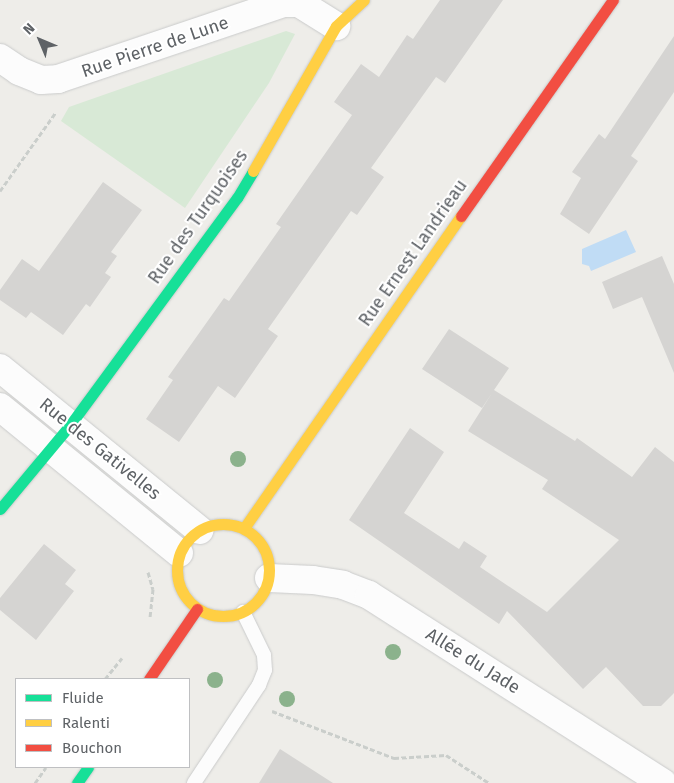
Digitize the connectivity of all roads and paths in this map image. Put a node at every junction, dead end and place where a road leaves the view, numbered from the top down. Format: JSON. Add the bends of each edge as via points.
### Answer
{"nodes":[{"id":1,"x":364,"y":0,"type":"edge"},
{"id":2,"x":613,"y":0,"type":"edge"},
{"id":3,"x":336,"y":26,"type":"junction"},
{"id":4,"x":0,"y":58,"type":"edge"},
{"id":5,"x":58,"y":79,"type":"junction"},
{"id":6,"x":0,"y":191,"type":"edge"},
{"id":7,"x":0,"y":368,"type":"edge"},
{"id":8,"x":0,"y":407,"type":"edge"},
{"id":9,"x":70,"y":425,"type":"junction"},
{"id":10,"x":51,"y":448,"type":"junction"},
{"id":11,"x":0,"y":509,"type":"edge"},
{"id":12,"x":244,"y":528,"type":"junction"},
{"id":13,"x":199,"y":530,"type":"junction"},
{"id":14,"x":179,"y":553,"type":"junction"},
{"id":15,"x":147,"y":566,"type":"dead end"},
{"id":16,"x":269,"y":578,"type":"junction"},
{"id":17,"x":198,"y":609,"type":"junction"},
{"id":18,"x":243,"y":612,"type":"junction"},
{"id":19,"x":147,"y":624,"type":"dead end"},
{"id":20,"x":123,"y":656,"type":"dead end"},
{"id":21,"x":106,"y":678,"type":"edge"},
{"id":22,"x":150,"y":678,"type":"edge"},
{"id":23,"x":247,"y":702,"type":"junction"},
{"id":24,"x":45,"y":768,"type":"edge"},
{"id":25,"x":87,"y":768,"type":"edge"},
{"id":26,"x":35,"y":783,"type":"edge"},
{"id":27,"x":77,"y":783,"type":"edge"},
{"id":28,"x":194,"y":783,"type":"edge"},
{"id":29,"x":489,"y":783,"type":"edge"},
{"id":30,"x":663,"y":783,"type":"edge"}],
"edges":[{"from":1,"to":3,"type":"street","name":"Rue des Turquoises"},
{"from":2,"to":12,"type":"street","name":"Rue Ernest Landrieau","via":[[275,479]]},
{"from":3,"to":5,"type":"street","name":"Rue Pierre de Lune","via":[[299,3],[284,3]]},
{"from":3,"to":9,"type":"street","name":"Rue des Turquoises","via":[[237,198]]},
{"from":4,"to":5,"type":"street","name":"Rue Pierre de Lune","via":[[41,80]]},
{"from":5,"to":6,"type":"path","via":[[57,110]]},
{"from":7,"to":9,"type":"street","name":"Rue des Gativelles"},
{"from":8,"to":10,"type":"street","name":"Rue des Gativelles"},
{"from":9,"to":10,"type":"street","name":"Rue des Turquoises"},
{"from":9,"to":13,"type":"street","name":"Rue des Gativelles"},
{"from":10,"to":11,"type":"street","name":"Rue des Turquoises"},
{"from":10,"to":14,"type":"street","name":"Rue des Gativelles"},
{"from":12,"to":13,"type":"street","via":[[229,523]]},
{"from":12,"to":16,"type":"street","via":[[265,549]]},
{"from":13,"to":14,"type":"street"},
{"from":14,"to":17,"type":"street","via":[[176,569],[179,584],[186,598]]},
{"from":15,"to":19,"type":"path","via":[[153,589],[152,610]]},
{"from":16,"to":18,"type":"street","via":[[260,598]]},
{"from":16,"to":30,"type":"street","name":"Allée du Jade","via":[[328,582],[368,595]]},
{"from":17,"to":18,"type":"street","via":[[212,615],[228,616]]},
{"from":17,"to":22,"type":"street"},
{"from":18,"to":23,"type":"lane","via":[[264,654],[265,670]]},
{"from":20,"to":21,"type":"path"},
{"from":23,"to":28,"type":"lane"},
{"from":23,"to":29,"type":"path","via":[[394,758],[446,755]]},
{"from":24,"to":26,"type":"path"},
{"from":25,"to":27,"type":"street"}]}
